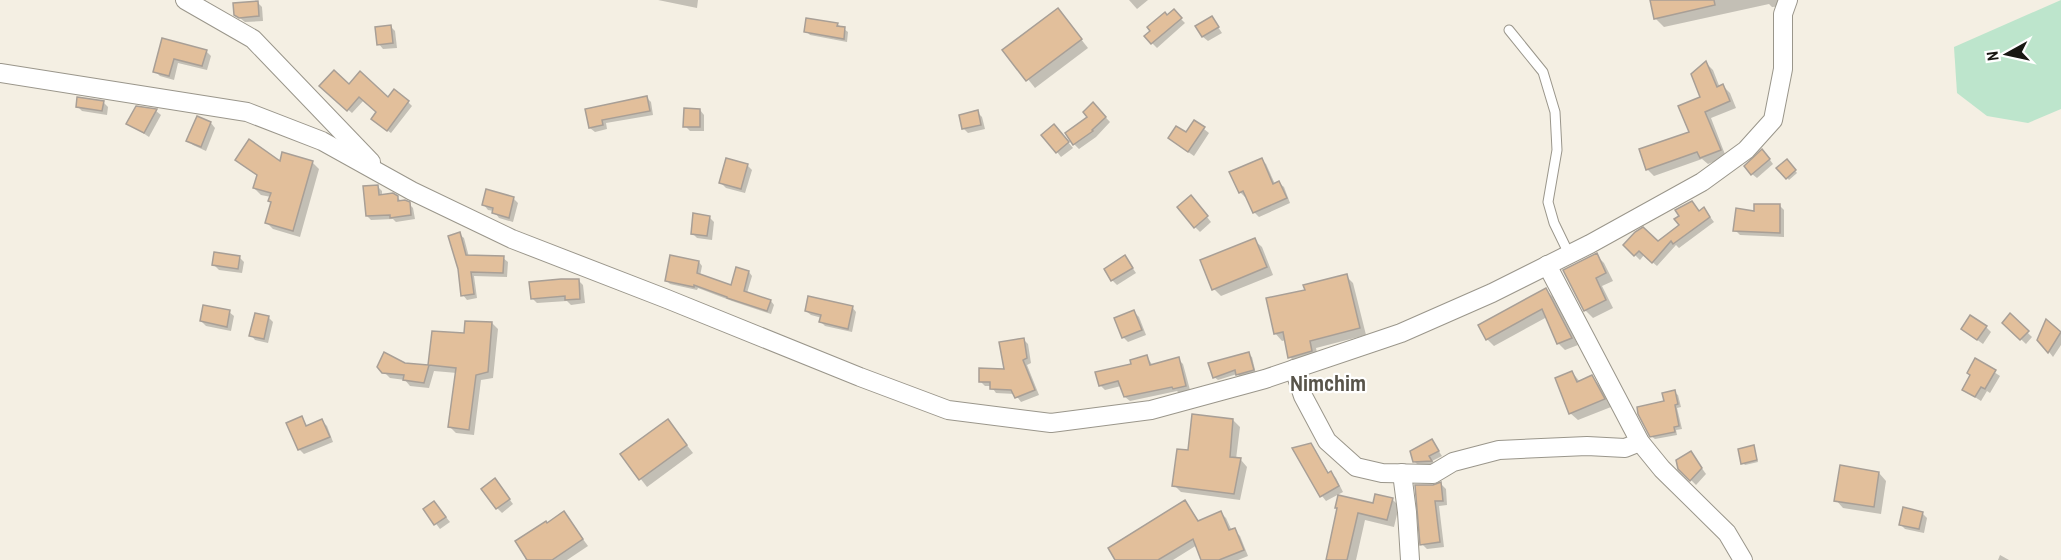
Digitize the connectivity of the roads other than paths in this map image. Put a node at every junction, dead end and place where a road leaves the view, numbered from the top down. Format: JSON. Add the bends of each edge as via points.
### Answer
{"nodes":[{"id":1,"x":185,"y":0,"type":"edge"},
{"id":2,"x":1788,"y":0,"type":"edge"},
{"id":3,"x":1509,"y":30,"type":"dead end"},
{"id":4,"x":0,"y":73,"type":"edge"},
{"id":5,"x":382,"y":174,"type":"junction"},
{"id":6,"x":1569,"y":254,"type":"junction"},
{"id":7,"x":1547,"y":265,"type":"junction"},
{"id":8,"x":1294,"y":369,"type":"junction"},
{"id":9,"x":1640,"y":442,"type":"junction"},
{"id":10,"x":1402,"y":473,"type":"junction"},
{"id":11,"x":1410,"y":560,"type":"edge"},
{"id":12,"x":1743,"y":560,"type":"edge"}],
"edges":[{"from":1,"to":5,"type":"street","via":[[253,39]]},
{"from":2,"to":6,"type":"street","via":[[1783,14],[1783,69],[1773,120],[1746,150],[1702,182]]},
{"from":3,"to":6,"type":"lane","via":[[1543,72],[1555,112],[1557,150],[1548,202]]},
{"from":4,"to":5,"type":"street","via":[[247,112],[322,141]]},
{"from":5,"to":8,"type":"street","via":[[512,239],[948,410],[1051,423],[1151,410]]},
{"from":6,"to":7,"type":"street"},
{"from":7,"to":8,"type":"street","via":[[1401,333]]},
{"from":7,"to":9,"type":"street"},
{"from":8,"to":10,"type":"street","via":[[1303,396],[1327,441],[1356,467]]},
{"from":9,"to":10,"type":"street","via":[[1625,448],[1499,450],[1454,462],[1433,474]]},
{"from":9,"to":12,"type":"street","via":[[1727,533]]},
{"from":10,"to":11,"type":"street"}]}
